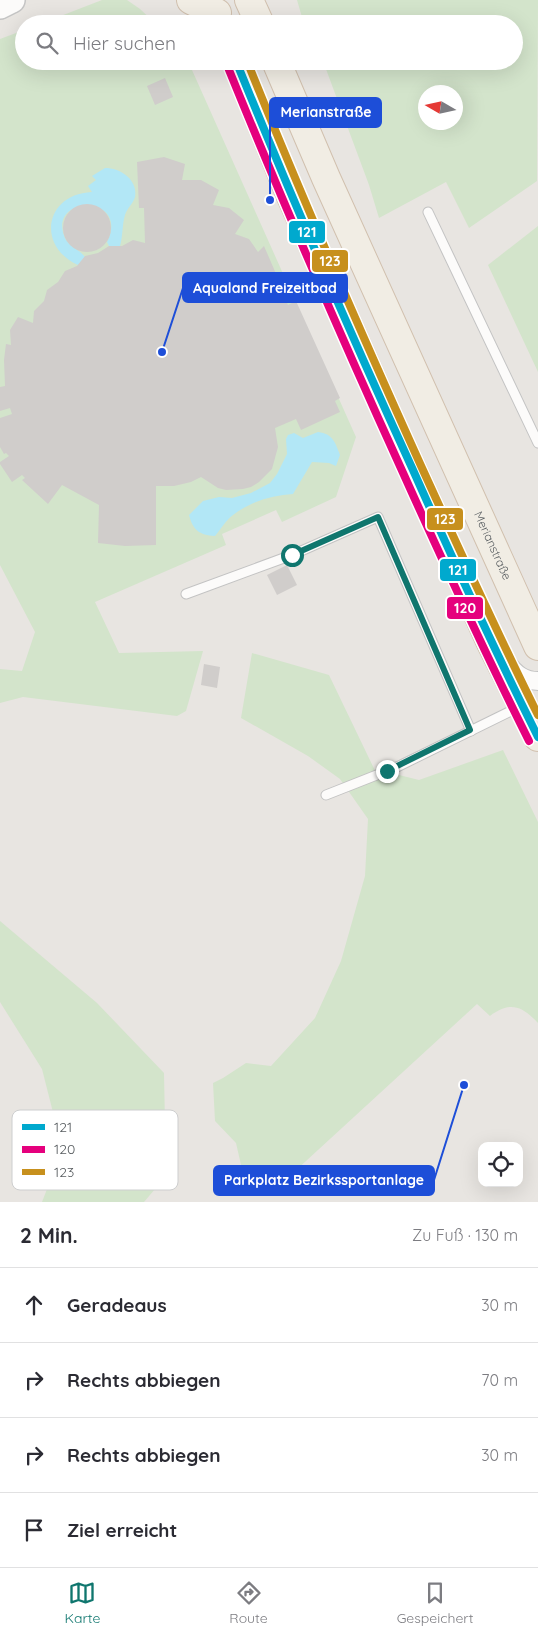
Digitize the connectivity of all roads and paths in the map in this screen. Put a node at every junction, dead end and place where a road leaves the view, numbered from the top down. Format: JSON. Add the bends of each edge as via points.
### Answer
{"nodes":[{"id":1,"x":12,"y":0,"type":"edge"},
{"id":2,"x":191,"y":0,"type":"edge"},
{"id":3,"x":0,"y":6,"type":"edge"},
{"id":4,"x":216,"y":12,"type":"edge"},
{"id":5,"x":240,"y":70,"type":"edge"},
{"id":6,"x":280,"y":70,"type":"edge"},
{"id":7,"x":428,"y":212,"type":"dead end"},
{"id":8,"x":538,"y":443,"type":"edge"},
{"id":9,"x":186,"y":594,"type":"dead end"},
{"id":10,"x":491,"y":643,"type":"junction"},
{"id":11,"x":538,"y":646,"type":"edge"},
{"id":12,"x":538,"y":681,"type":"edge"},
{"id":13,"x":523,"y":705,"type":"junction"},
{"id":14,"x":470,"y":730,"type":"junction"},
{"id":15,"x":538,"y":738,"type":"edge"},
{"id":16,"x":326,"y":795,"type":"dead end"}],
"edges":[{"from":1,"to":3,"type":"main road"},
{"from":2,"to":4,"type":"main road"},
{"from":5,"to":10,"type":"main road","via":[[290,194]]},
{"from":6,"to":11,"type":"main road","name":"Merianstraße"},
{"from":7,"to":8,"type":"lane"},
{"from":9,"to":14,"type":"lane","via":[[292,555],[378,517]]},
{"from":10,"to":12,"type":"street","via":[[512,669],[527,681]]},
{"from":10,"to":13,"type":"main road"},
{"from":13,"to":14,"type":"lane"},
{"from":13,"to":15,"type":"main road"},
{"from":14,"to":16,"type":"lane","via":[[397,767]]}]}
